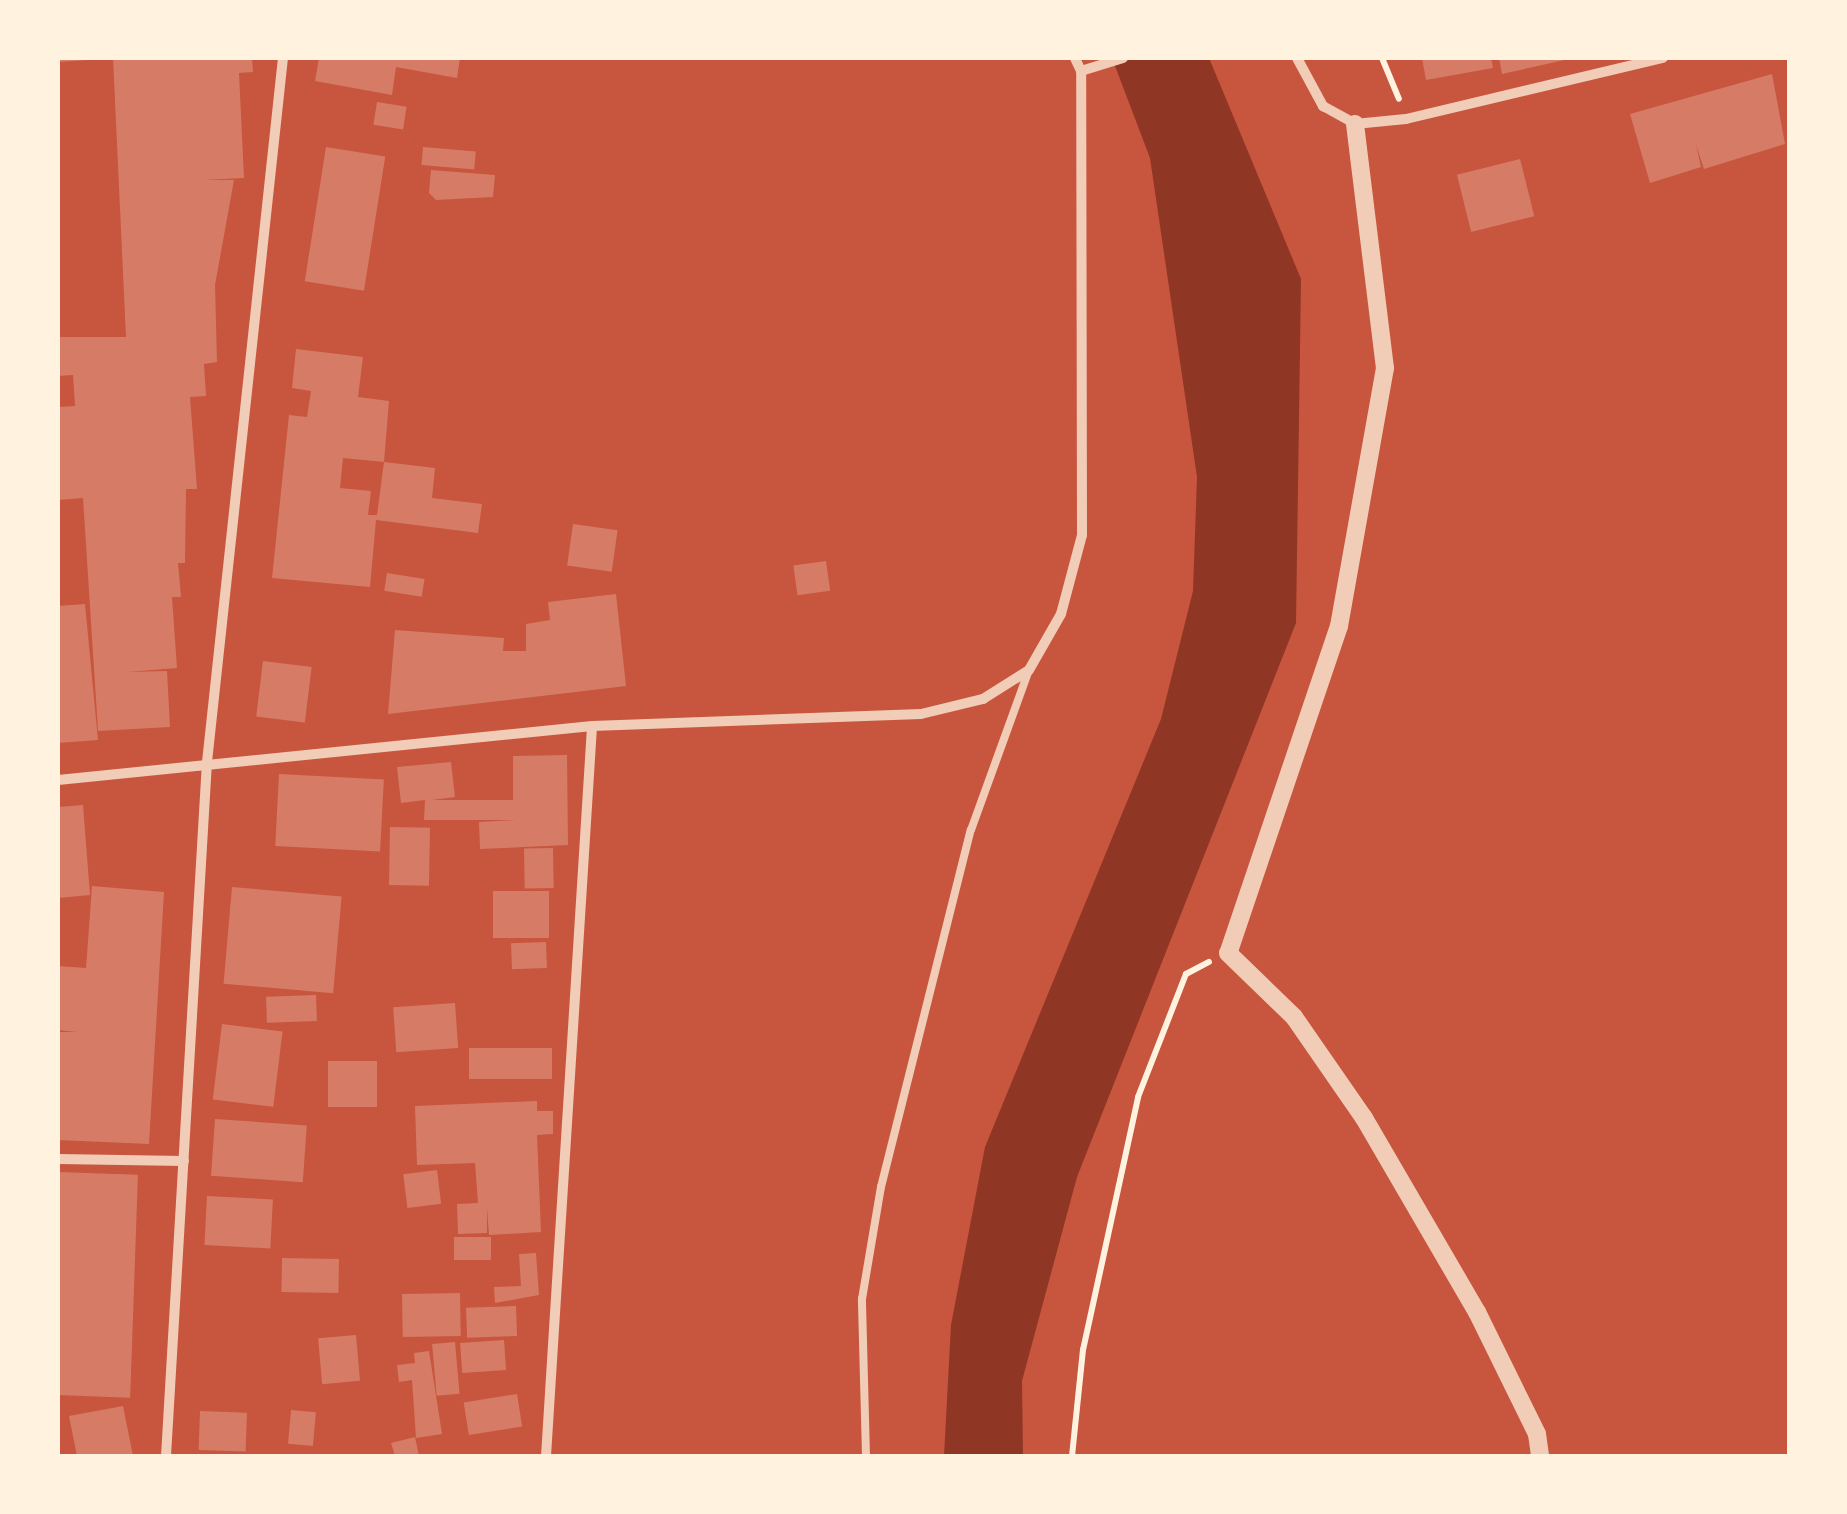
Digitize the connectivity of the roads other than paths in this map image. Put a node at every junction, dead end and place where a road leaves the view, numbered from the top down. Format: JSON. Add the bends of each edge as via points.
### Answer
{"nodes":[{"id":1,"x":283,"y":58,"type":"edge"},
{"id":2,"x":1074,"y":58,"type":"edge"},
{"id":3,"x":1122,"y":58,"type":"edge"},
{"id":4,"x":1297,"y":58,"type":"edge"},
{"id":5,"x":1663,"y":58,"type":"edge"},
{"id":6,"x":1081,"y":71,"type":"junction"},
{"id":7,"x":1354,"y":124,"type":"junction"},
{"id":8,"x":1028,"y":670,"type":"junction"},
{"id":9,"x":592,"y":726,"type":"junction"},
{"id":10,"x":206,"y":762,"type":"junction"},
{"id":11,"x":58,"y":780,"type":"edge"},
{"id":12,"x":58,"y":1160,"type":"edge"},
{"id":13,"x":184,"y":1161,"type":"junction"},
{"id":14,"x":166,"y":1456,"type":"edge"},
{"id":15,"x":546,"y":1456,"type":"edge"},
{"id":16,"x":866,"y":1456,"type":"edge"},
{"id":17,"x":1540,"y":1456,"type":"edge"}],
"edges":[{"from":1,"to":10,"type":"street"},
{"from":2,"to":6,"type":"street"},
{"from":3,"to":6,"type":"street"},
{"from":4,"to":7,"type":"street","via":[[1324,106]]},
{"from":5,"to":7,"type":"street","via":[[1406,119]]},
{"from":6,"to":8,"type":"street","via":[[1082,534],[1060,614]]},
{"from":7,"to":17,"type":"street","via":[[1382,386],[1339,626],[1228,953],[1294,1017],[1364,1118],[1476,1312],[1537,1434]]},
{"from":8,"to":9,"type":"street","via":[[983,699],[922,714]]},
{"from":8,"to":16,"type":"lane","via":[[971,830],[881,1188],[862,1299]]},
{"from":9,"to":10,"type":"street"},
{"from":9,"to":15,"type":"street"},
{"from":10,"to":11,"type":"street"},
{"from":10,"to":13,"type":"street"},
{"from":12,"to":13,"type":"street"},
{"from":13,"to":14,"type":"street"}]}
